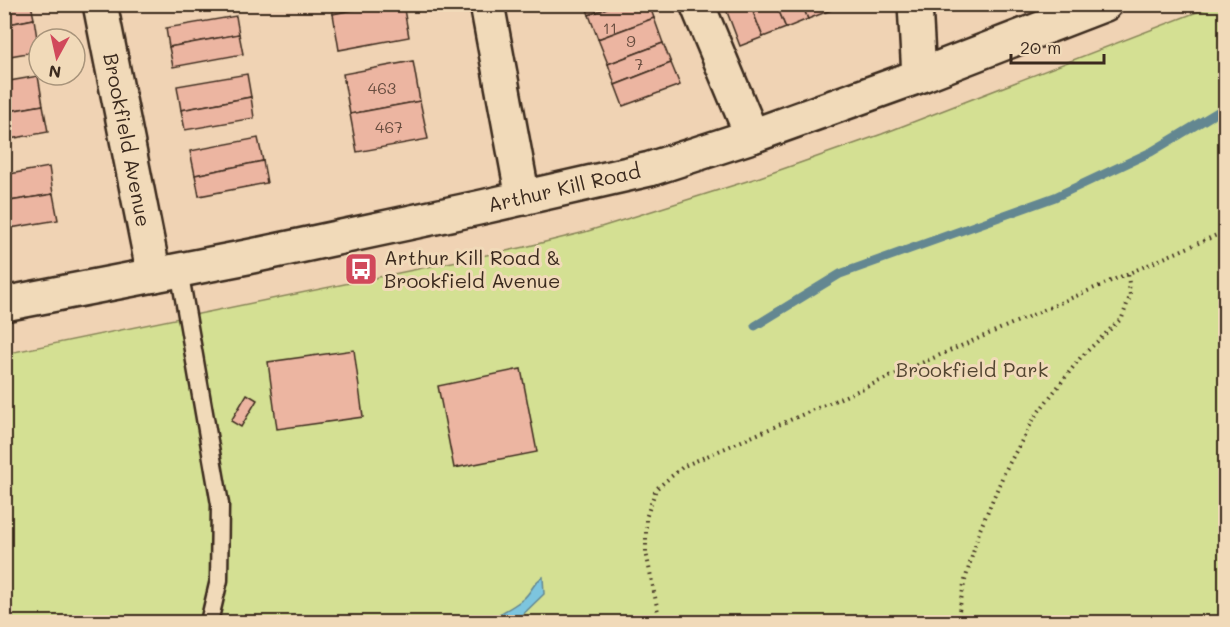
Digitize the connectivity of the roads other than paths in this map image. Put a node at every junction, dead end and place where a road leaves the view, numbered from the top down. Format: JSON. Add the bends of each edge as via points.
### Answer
{"nodes":[{"id":1,"x":100,"y":4,"type":"edge"},
{"id":2,"x":487,"y":4,"type":"edge"},
{"id":3,"x":697,"y":4,"type":"edge"},
{"id":4,"x":915,"y":4,"type":"edge"},
{"id":5,"x":1105,"y":4,"type":"edge"},
{"id":6,"x":919,"y":76,"type":"junction"},
{"id":7,"x":752,"y":136,"type":"junction"},
{"id":8,"x":523,"y":198,"type":"junction"},
{"id":9,"x":166,"y":273,"type":"junction"},
{"id":10,"x":4,"y":304,"type":"edge"},
{"id":11,"x":209,"y":622,"type":"edge"}],
"edges":[{"from":1,"to":9,"type":"street","name":"Brookfield Avenue"},
{"from":2,"to":8,"type":"street"},
{"from":3,"to":7,"type":"street"},
{"from":4,"to":6,"type":"street"},
{"from":5,"to":6,"type":"street","name":"Arthur Kill Road"},
{"from":6,"to":7,"type":"street","name":"Arthur Kill Road"},
{"from":7,"to":8,"type":"street","name":"Arthur Kill Road","via":[[650,169]]},
{"from":8,"to":9,"type":"street","name":"Arthur Kill Road"},
{"from":9,"to":10,"type":"street","name":"Arthur Kill Road"},
{"from":9,"to":11,"type":"lane","via":[[220,504],[219,580]]}]}
